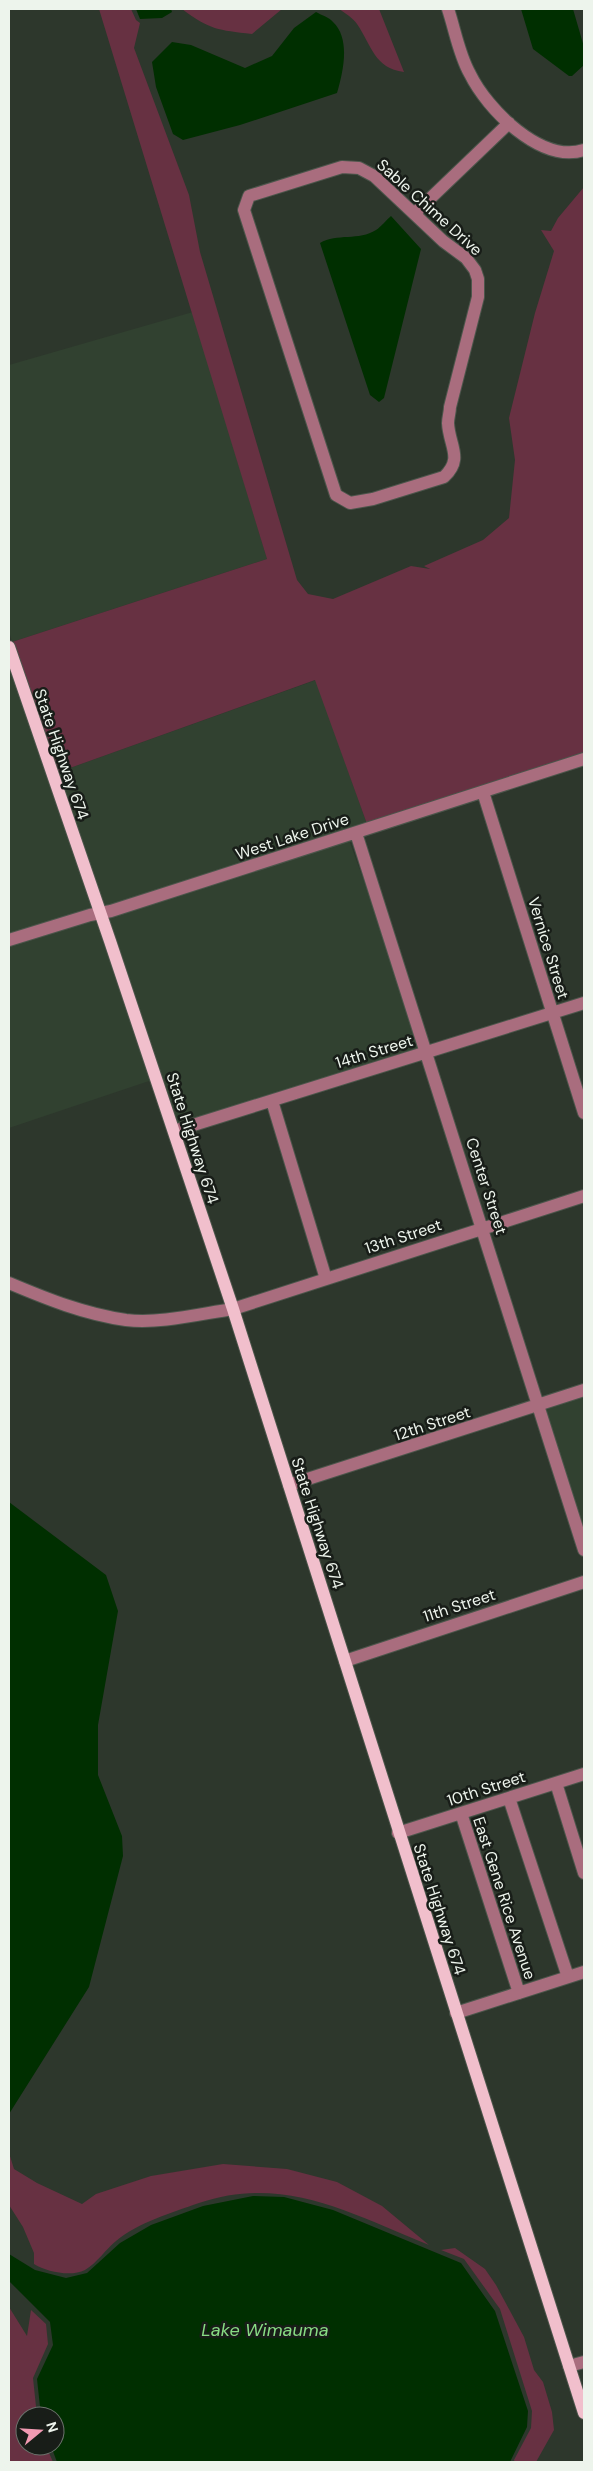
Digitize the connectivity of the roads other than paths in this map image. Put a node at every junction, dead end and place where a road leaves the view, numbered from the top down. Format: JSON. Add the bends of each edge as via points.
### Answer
{"nodes":[{"id":1,"x":448,"y":9,"type":"edge"},
{"id":2,"x":509,"y":124,"type":"junction"},
{"id":3,"x":584,"y":150,"type":"edge"},
{"id":4,"x":415,"y":213,"type":"junction"},
{"id":5,"x":9,"y":648,"type":"edge"},
{"id":6,"x":584,"y":759,"type":"edge"},
{"id":7,"x":483,"y":792,"type":"junction"},
{"id":8,"x":356,"y":833,"type":"junction"},
{"id":9,"x":100,"y":913,"type":"junction"},
{"id":10,"x":9,"y":940,"type":"edge"},
{"id":11,"x":584,"y":1003,"type":"edge"},
{"id":12,"x":552,"y":1013,"type":"junction"},
{"id":13,"x":427,"y":1052,"type":"junction"},
{"id":14,"x":272,"y":1101,"type":"junction"},
{"id":15,"x":584,"y":1113,"type":"edge"},
{"id":16,"x":174,"y":1131,"type":"junction"},
{"id":17,"x":584,"y":1196,"type":"edge"},
{"id":18,"x":483,"y":1227,"type":"junction"},
{"id":19,"x":326,"y":1279,"type":"junction"},
{"id":20,"x":9,"y":1283,"type":"edge"},
{"id":21,"x":233,"y":1309,"type":"junction"},
{"id":22,"x":584,"y":1390,"type":"edge"},
{"id":23,"x":538,"y":1406,"type":"junction"},
{"id":24,"x":289,"y":1485,"type":"junction"},
{"id":25,"x":584,"y":1550,"type":"edge"},
{"id":26,"x":584,"y":1582,"type":"edge"},
{"id":27,"x":345,"y":1661,"type":"junction"},
{"id":28,"x":584,"y":1774,"type":"edge"},
{"id":29,"x":556,"y":1783,"type":"junction"},
{"id":30,"x":509,"y":1798,"type":"junction"},
{"id":31,"x":461,"y":1813,"type":"junction"},
{"id":32,"x":398,"y":1833,"type":"junction"},
{"id":33,"x":584,"y":1873,"type":"edge"},
{"id":34,"x":584,"y":1972,"type":"edge"},
{"id":35,"x":568,"y":1977,"type":"junction"},
{"id":36,"x":519,"y":1993,"type":"junction"},
{"id":37,"x":456,"y":2013,"type":"junction"},
{"id":38,"x":584,"y":2362,"type":"edge"},
{"id":39,"x":569,"y":2366,"type":"junction"},
{"id":40,"x":584,"y":2413,"type":"edge"}],
"edges":[{"from":1,"to":2,"type":"street","via":[[468,72]]},
{"from":2,"to":3,"type":"street","via":[[542,146],[560,151]]},
{"from":2,"to":4,"type":"street"},
{"from":4,"to":4,"type":"street","name":"Sable Chime Drive","via":[[374,176],[359,168],[342,167],[249,196],[244,210],[336,495],[350,503],[444,477],[456,461],[448,424],[450,407],[478,297],[478,279],[466,258]]},
{"from":5,"to":9,"type":"main road","name":"State Highway 674"},
{"from":6,"to":7,"type":"street","name":"West Lake Drive"},
{"from":7,"to":8,"type":"street","name":"West Lake Drive"},
{"from":7,"to":12,"type":"street","name":"Vernice Street"},
{"from":8,"to":9,"type":"street","name":"West Lake Drive"},
{"from":8,"to":13,"type":"street","name":"Center Street"},
{"from":9,"to":10,"type":"street","name":"West Lake Drive"},
{"from":9,"to":16,"type":"main road","name":"State Highway 674"},
{"from":11,"to":12,"type":"street","name":"14th Street"},
{"from":12,"to":13,"type":"street","name":"14th Street"},
{"from":12,"to":15,"type":"street","name":"Vernice Street"},
{"from":13,"to":14,"type":"street","name":"14th Street"},
{"from":13,"to":18,"type":"street","name":"Center Street"},
{"from":14,"to":16,"type":"street","name":"14th Street"},
{"from":14,"to":19,"type":"street"},
{"from":16,"to":21,"type":"main road","name":"State Highway 674"},
{"from":17,"to":18,"type":"street","name":"13th Street"},
{"from":18,"to":19,"type":"street","name":"13th Street"},
{"from":18,"to":23,"type":"street","name":"Center Street"},
{"from":19,"to":21,"type":"street","name":"13th Street"},
{"from":20,"to":21,"type":"street","name":"13th Street","via":[[64,1306],[127,1320],[173,1318]]},
{"from":21,"to":24,"type":"main road","name":"State Highway 674"},
{"from":22,"to":23,"type":"street","name":"12th Street"},
{"from":23,"to":24,"type":"street","name":"12th Street"},
{"from":23,"to":25,"type":"street","name":"Center Street"},
{"from":24,"to":27,"type":"main road","name":"State Highway 674"},
{"from":26,"to":27,"type":"street","name":"11th Street"},
{"from":27,"to":32,"type":"main road","name":"State Highway 674"},
{"from":28,"to":29,"type":"street","name":"10th Street"},
{"from":29,"to":30,"type":"street","name":"10th Street"},
{"from":29,"to":33,"type":"street"},
{"from":30,"to":31,"type":"street","name":"10th Street"},
{"from":30,"to":35,"type":"street"},
{"from":31,"to":32,"type":"street","name":"10th Street"},
{"from":31,"to":36,"type":"street","name":"East Gene Rice Avenue"},
{"from":32,"to":37,"type":"main road","name":"State Highway 674"},
{"from":34,"to":35,"type":"street"},
{"from":35,"to":36,"type":"street"},
{"from":36,"to":37,"type":"street"},
{"from":37,"to":39,"type":"main road","name":"State Highway 674"},
{"from":38,"to":39,"type":"street"},
{"from":39,"to":40,"type":"main road","name":"State Highway 674"}]}
